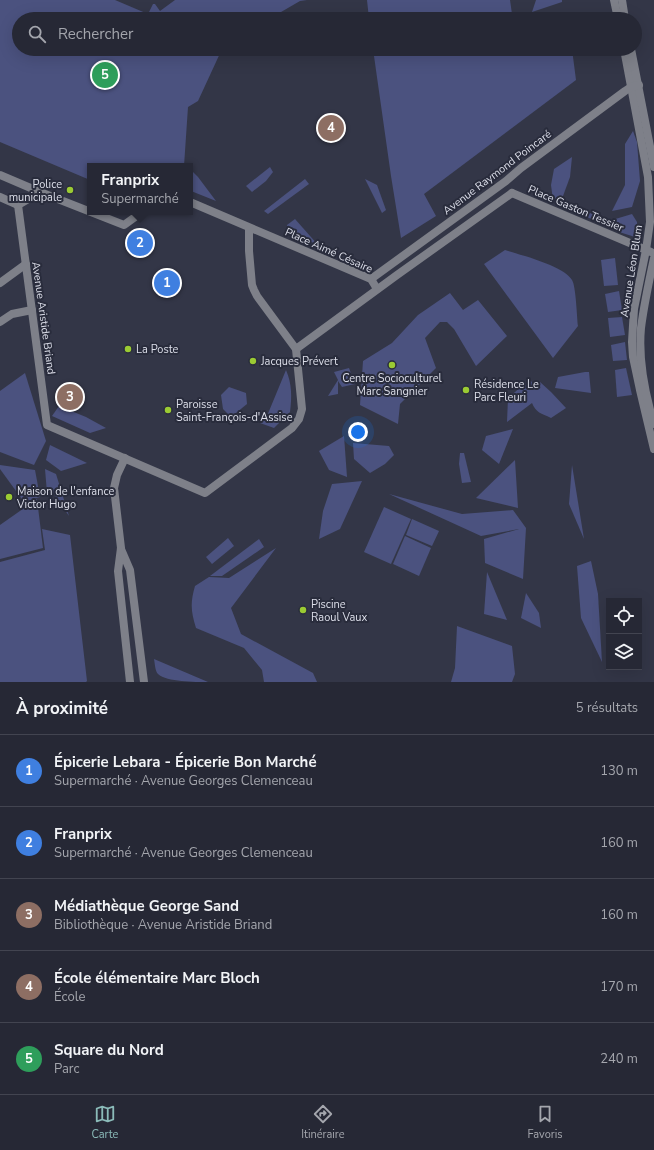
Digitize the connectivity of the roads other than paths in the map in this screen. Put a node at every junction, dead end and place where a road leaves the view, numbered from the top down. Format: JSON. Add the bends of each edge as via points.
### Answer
{"nodes":[{"id":1,"x":614,"y":0,"type":"edge"},
{"id":2,"x":622,"y":0,"type":"edge"},
{"id":3,"x":617,"y":12,"type":"edge"},
{"id":4,"x":624,"y":12,"type":"edge"},
{"id":5,"x":626,"y":56,"type":"edge"},
{"id":6,"x":632,"y":56,"type":"edge"},
{"id":7,"x":635,"y":86,"type":"junction"},
{"id":8,"x":654,"y":167,"type":"edge"},
{"id":9,"x":0,"y":175,"type":"edge"},
{"id":10,"x":506,"y":181,"type":"junction"},
{"id":11,"x":40,"y":192,"type":"junction"},
{"id":12,"x":512,"y":192,"type":"junction"},
{"id":13,"x":0,"y":197,"type":"edge"},
{"id":14,"x":193,"y":203,"type":"edge"},
{"id":15,"x":18,"y":205,"type":"junction"},
{"id":16,"x":87,"y":211,"type":"edge"},
{"id":17,"x":97,"y":215,"type":"edge"},
{"id":18,"x":138,"y":215,"type":"edge"},
{"id":19,"x":249,"y":228,"type":"junction"},
{"id":20,"x":650,"y":252,"type":"edge"},
{"id":21,"x":654,"y":258,"type":"edge"},
{"id":22,"x":26,"y":264,"type":"junction"},
{"id":23,"x":371,"y":279,"type":"junction"},
{"id":24,"x":0,"y":283,"type":"edge"},
{"id":25,"x":377,"y":289,"type":"junction"},
{"id":26,"x":32,"y":310,"type":"junction"},
{"id":27,"x":0,"y":322,"type":"edge"},
{"id":28,"x":296,"y":349,"type":"junction"},
{"id":29,"x":654,"y":424,"type":"edge"},
{"id":30,"x":654,"y":449,"type":"edge"},
{"id":31,"x":125,"y":458,"type":"junction"},
{"id":32,"x":121,"y":548,"type":"junction"},
{"id":33,"x":130,"y":682,"type":"edge"},
{"id":34,"x":144,"y":682,"type":"edge"}],
"edges":[{"from":1,"to":3,"type":"street"},
{"from":2,"to":4,"type":"street"},
{"from":5,"to":7,"type":"street","name":"Avenue Léon Blum"},
{"from":6,"to":7,"type":"street","name":"Avenue Léon Blum"},
{"from":7,"to":8,"type":"street","name":"Avenue Léon Blum"},
{"from":7,"to":10,"type":"street","name":"Avenue Raymond Poincaré"},
{"from":7,"to":20,"type":"street","name":"Avenue Léon Blum","via":[[648,177]]},
{"from":9,"to":11,"type":"street"},
{"from":10,"to":12,"type":"street"},
{"from":10,"to":23,"type":"street","name":"Avenue Raymond Poincaré"},
{"from":11,"to":15,"type":"street"},
{"from":11,"to":16,"type":"street"},
{"from":12,"to":20,"type":"street","name":"Place Gaston Tessier"},
{"from":12,"to":25,"type":"street"},
{"from":13,"to":15,"type":"street"},
{"from":14,"to":19,"type":"street","name":"Place Aimé Césaire"},
{"from":15,"to":22,"type":"street","name":"Avenue Aristide Briand"},
{"from":17,"to":18,"type":"street","via":[[124,226]]},
{"from":19,"to":23,"type":"street","name":"Place Aimé Césaire"},
{"from":19,"to":28,"type":"street","via":[[252,285],[257,296]]},
{"from":20,"to":30,"type":"street","name":"Avenue Léon Blum","via":[[634,309],[632,342],[633,357]]},
{"from":21,"to":29,"type":"street","name":"Avenue Léon Blum","via":[[641,328],[641,345],[642,372]]},
{"from":22,"to":24,"type":"street"},
{"from":22,"to":26,"type":"street","name":"Avenue Aristide Briand"},
{"from":23,"to":25,"type":"street","name":"Place Aimé Césaire"},
{"from":25,"to":28,"type":"street","name":"Place Aimé Césaire"},
{"from":26,"to":27,"type":"street","via":[[12,314]]},
{"from":26,"to":31,"type":"street","name":"Avenue Aristide Briand","via":[[47,425]]},
{"from":28,"to":31,"type":"street","via":[[302,409],[299,419],[292,428],[205,493]]},
{"from":31,"to":32,"type":"street","via":[[114,488]]},
{"from":32,"to":33,"type":"street","via":[[118,571]]},
{"from":32,"to":34,"type":"street","via":[[130,570]]}]}
